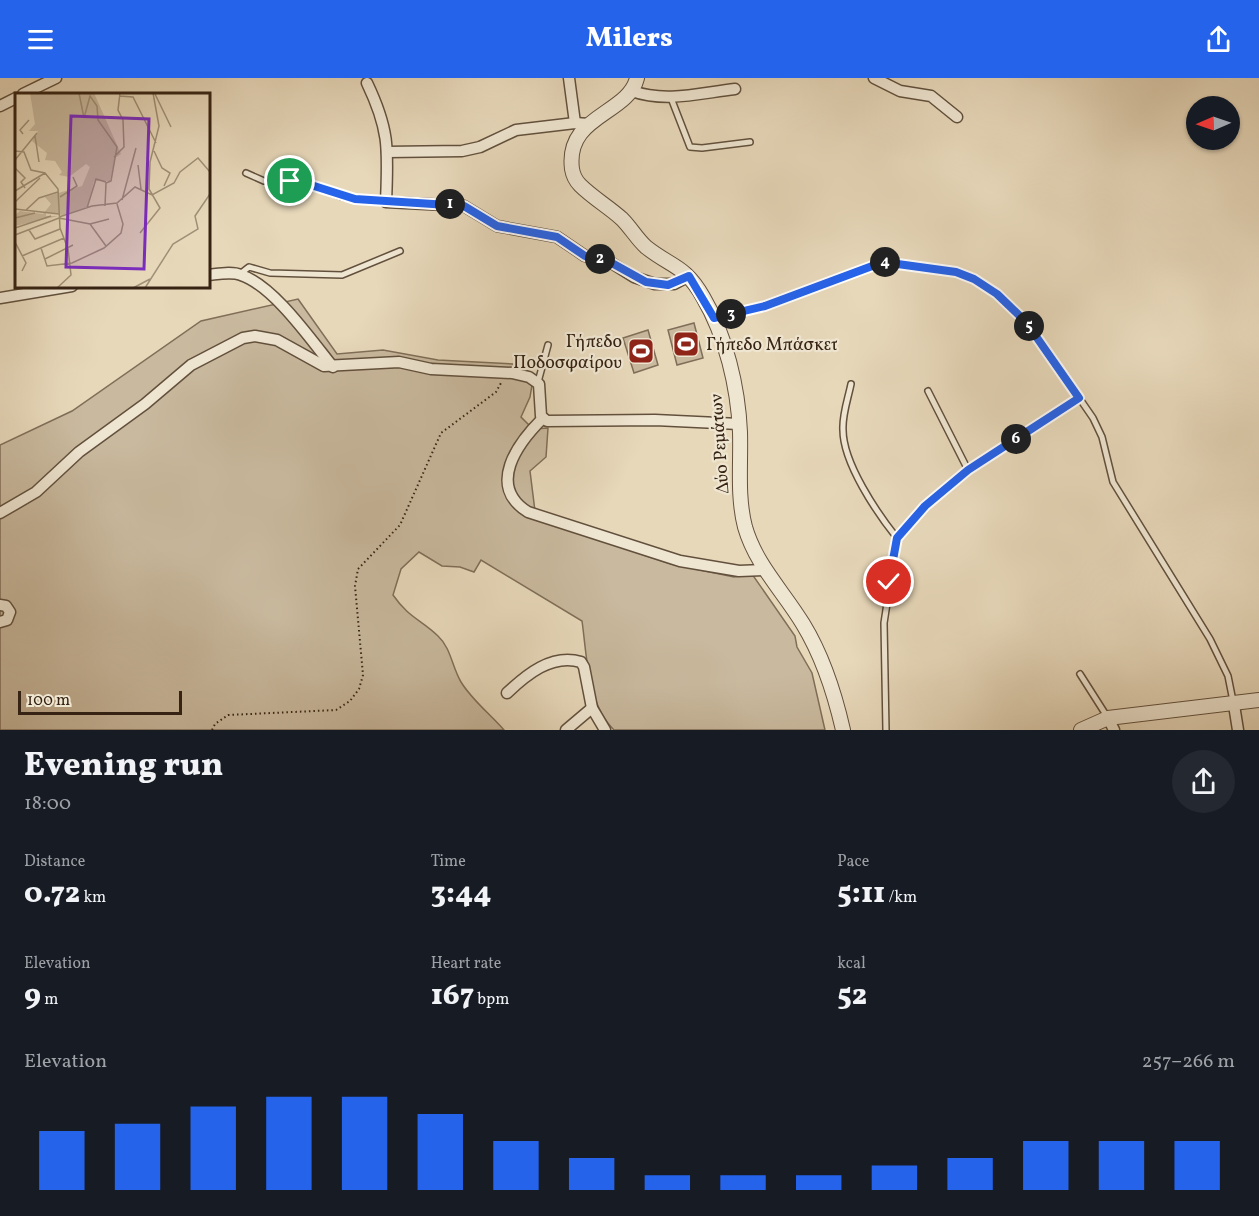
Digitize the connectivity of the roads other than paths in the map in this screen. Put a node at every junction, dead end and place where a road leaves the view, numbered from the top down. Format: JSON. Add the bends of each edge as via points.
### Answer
{"nodes":[{"id":1,"x":56,"y":78,"type":"edge"},
{"id":2,"x":569,"y":78,"type":"edge"},
{"id":3,"x":874,"y":78,"type":"edge"},
{"id":4,"x":367,"y":83,"type":"dead end"},
{"id":5,"x":635,"y":84,"type":"edge"},
{"id":6,"x":735,"y":89,"type":"dead end"},
{"id":7,"x":25,"y":93,"type":"edge"},
{"id":8,"x":15,"y":98,"type":"edge"},
{"id":9,"x":671,"y":98,"type":"junction"},
{"id":10,"x":0,"y":106,"type":"edge"},
{"id":11,"x":957,"y":117,"type":"dead end"},
{"id":12,"x":582,"y":124,"type":"junction"},
{"id":13,"x":750,"y":142,"type":"dead end"},
{"id":14,"x":387,"y":152,"type":"junction"},
{"id":15,"x":246,"y":173,"type":"dead end"},
{"id":16,"x":386,"y":202,"type":"junction"},
{"id":17,"x":400,"y":251,"type":"dead end"},
{"id":18,"x":240,"y":274,"type":"junction"},
{"id":19,"x":210,"y":275,"type":"edge"},
{"id":20,"x":689,"y":276,"type":"junction"},
{"id":21,"x":60,"y":288,"type":"edge"},
{"id":22,"x":0,"y":298,"type":"edge"},
{"id":23,"x":714,"y":318,"type":"junction"},
{"id":24,"x":548,"y":345,"type":"dead end"},
{"id":25,"x":333,"y":368,"type":"junction"},
{"id":26,"x":538,"y":382,"type":"junction"},
{"id":27,"x":850,"y":384,"type":"dead end"},
{"id":28,"x":928,"y":391,"type":"dead end"},
{"id":29,"x":1079,"y":398,"type":"junction"},
{"id":30,"x":542,"y":419,"type":"junction"},
{"id":31,"x":739,"y":424,"type":"junction"},
{"id":32,"x":968,"y":470,"type":"junction"},
{"id":33,"x":0,"y":513,"type":"edge"},
{"id":34,"x":897,"y":538,"type":"junction"},
{"id":35,"x":764,"y":570,"type":"junction"},
{"id":36,"x":0,"y":605,"type":"edge"},
{"id":37,"x":0,"y":621,"type":"edge"},
{"id":38,"x":1080,"y":674,"type":"dead end"},
{"id":39,"x":507,"y":693,"type":"dead end"},
{"id":40,"x":1259,"y":700,"type":"edge"},
{"id":41,"x":1234,"y":705,"type":"junction"},
{"id":42,"x":592,"y":708,"type":"junction"},
{"id":43,"x":1111,"y":724,"type":"edge"},
{"id":44,"x":566,"y":730,"type":"edge"},
{"id":45,"x":605,"y":730,"type":"edge"},
{"id":46,"x":843,"y":730,"type":"edge"},
{"id":47,"x":886,"y":730,"type":"edge"},
{"id":48,"x":1081,"y":730,"type":"edge"},
{"id":49,"x":1238,"y":730,"type":"edge"}],
"edges":[{"from":1,"to":7,"type":"street"},
{"from":2,"to":12,"type":"street"},
{"from":3,"to":11,"type":"street","via":[[900,91],[931,96]]},
{"from":4,"to":14,"type":"street","via":[[384,123]]},
{"from":5,"to":9,"type":"street","via":[[647,96]]},
{"from":5,"to":12,"type":"street","name":"Δύο Ρεμάτων"},
{"from":6,"to":9,"type":"street"},
{"from":8,"to":10,"type":"street"},
{"from":9,"to":13,"type":"lane","via":[[690,147]]},
{"from":12,"to":14,"type":"street","via":[[516,130],[474,149]]},
{"from":12,"to":20,"type":"street","name":"Δύο Ρεμάτων","via":[[573,155],[576,180],[625,222],[646,247]]},
{"from":14,"to":16,"type":"street"},
{"from":15,"to":16,"type":"lane","via":[[264,181],[302,182],[342,197]]},
{"from":16,"to":20,"type":"street","via":[[464,206],[497,226],[557,237],[585,256],[610,262],[655,284],[674,284]]},
{"from":17,"to":18,"type":"lane","via":[[342,275],[270,273],[249,267]]},
{"from":18,"to":19,"type":"street"},
{"from":18,"to":25,"type":"street","via":[[269,293]]},
{"from":20,"to":23,"type":"street","name":"Δύο Ρεμάτων"},
{"from":21,"to":22,"type":"street"},
{"from":23,"to":29,"type":"lane","via":[[765,306],[883,262],[956,272],[997,294],[1026,322]]},
{"from":23,"to":31,"type":"street","name":"Δύο Ρεμάτων","via":[[731,374]]},
{"from":24,"to":26,"type":"lane"},
{"from":25,"to":26,"type":"street","via":[[385,361],[431,369],[512,373]]},
{"from":25,"to":33,"type":"street","via":[[266,337],[243,338],[191,365],[80,452],[36,492]]},
{"from":26,"to":30,"type":"street"},
{"from":27,"to":34,"type":"lane","via":[[843,424],[845,444],[873,507]]},
{"from":28,"to":32,"type":"lane"},
{"from":29,"to":32,"type":"lane"},
{"from":29,"to":41,"type":"lane","via":[[1102,437],[1113,482],[1225,669]]},
{"from":30,"to":31,"type":"street"},
{"from":30,"to":35,"type":"street","via":[[518,445],[508,467],[512,495],[519,507],[680,561],[739,571]]},
{"from":31,"to":35,"type":"street","name":"Δύο Ρεμάτων","via":[[744,520]]},
{"from":32,"to":34,"type":"lane","via":[[925,506]]},
{"from":34,"to":47,"type":"lane","via":[[884,623]]},
{"from":35,"to":46,"type":"street","name":"Δύο Ρεμάτων","via":[[807,632]]},
{"from":36,"to":37,"type":"street","via":[[10,612],[7,620]]},
{"from":38,"to":43,"type":"lane"},
{"from":39,"to":42,"type":"street","via":[[537,668],[576,661],[585,667]]},
{"from":40,"to":41,"type":"street"},
{"from":41,"to":43,"type":"street"},
{"from":41,"to":49,"type":"street"},
{"from":42,"to":44,"type":"street"},
{"from":42,"to":45,"type":"street"},
{"from":43,"to":48,"type":"street"}]}
